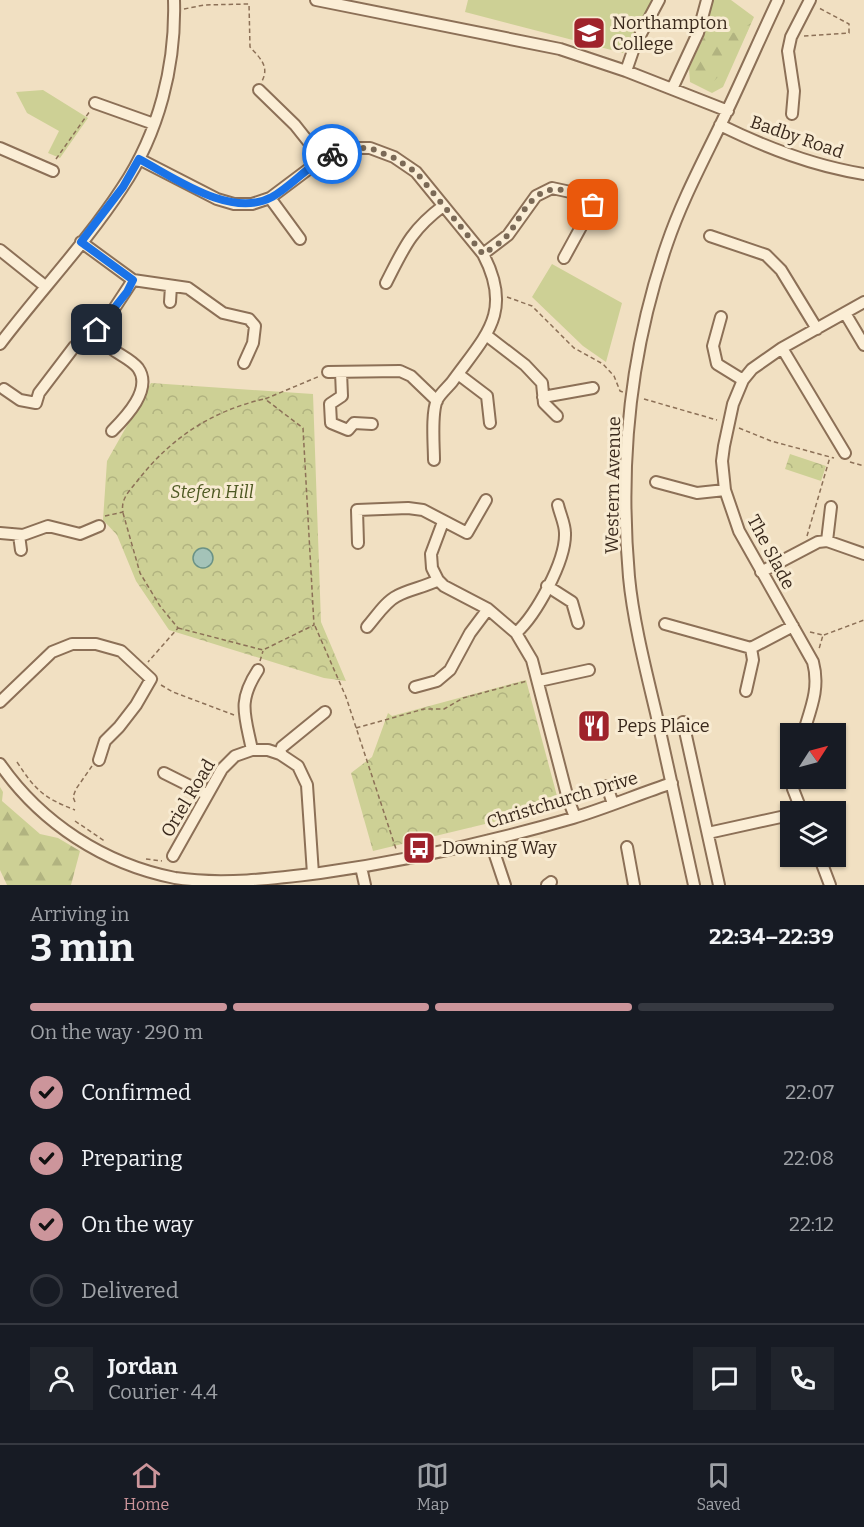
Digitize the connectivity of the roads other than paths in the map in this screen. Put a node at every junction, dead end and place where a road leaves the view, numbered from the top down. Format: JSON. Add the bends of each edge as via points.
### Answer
{"nodes":[{"id":1,"x":318,"y":0,"type":"edge"},
{"id":2,"x":659,"y":0,"type":"edge"},
{"id":3,"x":707,"y":0,"type":"edge"},
{"id":4,"x":778,"y":0,"type":"edge"},
{"id":5,"x":809,"y":1,"type":"edge"},
{"id":6,"x":174,"y":5,"type":"edge"},
{"id":7,"x":626,"y":71,"type":"junction"},
{"id":8,"x":672,"y":88,"type":"junction"},
{"id":9,"x":259,"y":90,"type":"road end"},
{"id":10,"x":95,"y":103,"type":"road end"},
{"id":11,"x":728,"y":111,"type":"junction"},
{"id":12,"x":792,"y":114,"type":"dead end"},
{"id":13,"x":154,"y":124,"type":"junction"},
{"id":14,"x":720,"y":125,"type":"junction"},
{"id":15,"x":0,"y":148,"type":"edge"},
{"id":16,"x":139,"y":159,"type":"junction"},
{"id":17,"x":322,"y":159,"type":"junction"},
{"id":18,"x":54,"y":171,"type":"road end"},
{"id":19,"x":864,"y":174,"type":"edge"},
{"id":20,"x":270,"y":198,"type":"junction"},
{"id":21,"x":443,"y":206,"type":"junction"},
{"id":22,"x":710,"y":236,"type":"dead end"},
{"id":23,"x":300,"y":239,"type":"dead end"},
{"id":24,"x":81,"y":242,"type":"junction"},
{"id":25,"x":0,"y":250,"type":"edge"},
{"id":26,"x":483,"y":254,"type":"junction"},
{"id":27,"x":564,"y":258,"type":"dead end"},
{"id":28,"x":133,"y":280,"type":"junction"},
{"id":29,"x":386,"y":284,"type":"dead end"},
{"id":30,"x":45,"y":286,"type":"junction"},
{"id":31,"x":171,"y":286,"type":"junction"},
{"id":32,"x":170,"y":302,"type":"dead end"},
{"id":33,"x":864,"y":302,"type":"edge"},
{"id":34,"x":845,"y":313,"type":"junction"},
{"id":35,"x":721,"y":317,"type":"dead end"},
{"id":36,"x":817,"y":329,"type":"junction"},
{"id":37,"x":97,"y":330,"type":"junction"},
{"id":38,"x":486,"y":335,"type":"junction"},
{"id":39,"x":0,"y":344,"type":"edge"},
{"id":40,"x":864,"y":345,"type":"edge"},
{"id":41,"x":782,"y":348,"type":"junction"},
{"id":42,"x":244,"y":363,"type":"dead end"},
{"id":43,"x":328,"y":372,"type":"road end"},
{"id":44,"x":340,"y":372,"type":"junction"},
{"id":45,"x":458,"y":374,"type":"junction"},
{"id":46,"x":743,"y":380,"type":"junction"},
{"id":47,"x":593,"y":388,"type":"dead end"},
{"id":48,"x":4,"y":389,"type":"dead end"},
{"id":49,"x":543,"y":397,"type":"junction"},
{"id":50,"x":436,"y":401,"type":"junction"},
{"id":51,"x":556,"y":417,"type":"dead end"},
{"id":52,"x":490,"y":423,"type":"dead end"},
{"id":53,"x":372,"y":424,"type":"dead end"},
{"id":54,"x":112,"y":431,"type":"dead end"},
{"id":55,"x":844,"y":458,"type":"road end"},
{"id":56,"x":434,"y":460,"type":"dead end"},
{"id":57,"x":656,"y":483,"type":"dead end"},
{"id":58,"x":725,"y":490,"type":"junction"},
{"id":59,"x":486,"y":500,"type":"dead end"},
{"id":60,"x":558,"y":505,"type":"dead end"},
{"id":61,"x":831,"y":507,"type":"dead end"},
{"id":62,"x":442,"y":522,"type":"junction"},
{"id":63,"x":99,"y":526,"type":"road end"},
{"id":64,"x":0,"y":533,"type":"edge"},
{"id":65,"x":19,"y":535,"type":"junction"},
{"id":66,"x":827,"y":541,"type":"junction"},
{"id":67,"x":358,"y":543,"type":"dead end"},
{"id":68,"x":21,"y":550,"type":"dead end"},
{"id":69,"x":864,"y":554,"type":"edge"},
{"id":70,"x":761,"y":572,"type":"junction"},
{"id":71,"x":438,"y":580,"type":"junction"},
{"id":72,"x":547,"y":586,"type":"junction"},
{"id":73,"x":488,"y":609,"type":"junction"},
{"id":74,"x":578,"y":623,"type":"dead end"},
{"id":75,"x":665,"y":624,"type":"dead end"},
{"id":76,"x":367,"y":627,"type":"dead end"},
{"id":77,"x":793,"y":627,"type":"junction"},
{"id":78,"x":516,"y":633,"type":"junction"},
{"id":79,"x":751,"y":648,"type":"junction"},
{"id":80,"x":258,"y":670,"type":"dead end"},
{"id":81,"x":589,"y":670,"type":"dead end"},
{"id":82,"x":539,"y":681,"type":"junction"},
{"id":83,"x":415,"y":687,"type":"dead end"},
{"id":84,"x":746,"y":691,"type":"dead end"},
{"id":85,"x":0,"y":702,"type":"edge"},
{"id":86,"x":325,"y":712,"type":"dead end"},
{"id":87,"x":683,"y":722,"type":"dead end"},
{"id":88,"x":806,"y":723,"type":"edge"},
{"id":89,"x":252,"y":750,"type":"junction"},
{"id":90,"x":280,"y":754,"type":"junction"},
{"id":91,"x":99,"y":760,"type":"road end"},
{"id":92,"x":0,"y":764,"type":"edge"},
{"id":93,"x":164,"y":772,"type":"dead end"},
{"id":94,"x":672,"y":783,"type":"junction"},
{"id":95,"x":607,"y":786,"type":"dead end"},
{"id":96,"x":206,"y":794,"type":"junction"},
{"id":97,"x":613,"y":804,"type":"junction"},
{"id":98,"x":575,"y":817,"type":"junction"},
{"id":99,"x":780,"y":817,"type":"edge"},
{"id":100,"x":708,"y":833,"type":"junction"},
{"id":101,"x":490,"y":840,"type":"junction"},
{"id":102,"x":627,"y":847,"type":"dead end"},
{"id":103,"x":173,"y":856,"type":"road end"},
{"id":104,"x":361,"y":867,"type":"junction"},
{"id":105,"x":823,"y":867,"type":"edge"},
{"id":106,"x":313,"y":874,"type":"junction"},
{"id":107,"x":233,"y":883,"type":"edge"},
{"id":108,"x":365,"y":885,"type":"edge"},
{"id":109,"x":505,"y":885,"type":"edge"},
{"id":110,"x":634,"y":885,"type":"edge"},
{"id":111,"x":694,"y":885,"type":"edge"},
{"id":112,"x":719,"y":885,"type":"edge"},
{"id":113,"x":830,"y":885,"type":"edge"}],
"edges":[{"from":1,"to":7,"type":"street","via":[[560,49]]},
{"from":2,"to":7,"type":"street"},
{"from":3,"to":8,"type":"street","via":[[698,33]]},
{"from":4,"to":11,"type":"street","name":"Western Avenue"},
{"from":5,"to":12,"type":"street","via":[[788,51],[794,91]]},
{"from":6,"to":13,"type":"street","via":[[172,51]]},
{"from":7,"to":8,"type":"street"},
{"from":8,"to":11,"type":"street"},
{"from":9,"to":17,"type":"street"},
{"from":10,"to":13,"type":"street"},
{"from":11,"to":14,"type":"street","name":"Western Avenue"},
{"from":13,"to":16,"type":"street"},
{"from":14,"to":19,"type":"street","name":"Badby Road","via":[[813,164]]},
{"from":14,"to":94,"type":"street","name":"Western Avenue","via":[[667,243],[649,301],[627,439],[629,580]]},
{"from":15,"to":18,"type":"street"},
{"from":16,"to":20,"type":"street","via":[[217,199],[252,204]]},
{"from":16,"to":24,"type":"street"},
{"from":17,"to":20,"type":"street"},
{"from":17,"to":21,"type":"street","via":[[347,148],[370,148],[416,172]]},
{"from":20,"to":23,"type":"street"},
{"from":21,"to":26,"type":"street"},
{"from":21,"to":29,"type":"street","via":[[407,241]]},
{"from":22,"to":36,"type":"street","via":[[766,255],[781,270]]},
{"from":24,"to":28,"type":"street"},
{"from":24,"to":30,"type":"street"},
{"from":25,"to":30,"type":"street"},
{"from":26,"to":27,"type":"street","via":[[508,235],[536,196],[552,188],[575,193],[598,208]]},
{"from":26,"to":38,"type":"street","via":[[497,294],[493,322]]},
{"from":28,"to":31,"type":"street"},
{"from":28,"to":37,"type":"street"},
{"from":30,"to":39,"type":"street"},
{"from":31,"to":32,"type":"street"},
{"from":31,"to":42,"type":"street","via":[[188,288],[223,313],[249,319],[255,326]]},
{"from":33,"to":34,"type":"street","name":"The Slade"},
{"from":34,"to":36,"type":"street","name":"The Slade"},
{"from":34,"to":40,"type":"street"},
{"from":35,"to":46,"type":"street","via":[[713,346],[717,364]]},
{"from":36,"to":41,"type":"street","name":"The Slade"},
{"from":37,"to":48,"type":"street","via":[[74,347],[39,393],[36,403],[20,400]]},
{"from":37,"to":54,"type":"street","via":[[110,347],[137,366],[142,377],[142,388]]},
{"from":38,"to":45,"type":"street"},
{"from":38,"to":49,"type":"street","via":[[542,383]]},
{"from":41,"to":46,"type":"street","name":"The Slade"},
{"from":41,"to":55,"type":"street"},
{"from":43,"to":44,"type":"street"},
{"from":44,"to":50,"type":"street","via":[[400,371],[411,376]]},
{"from":44,"to":53,"type":"street","via":[[342,396],[330,404],[332,423],[348,430],[354,423]]},
{"from":45,"to":50,"type":"street"},
{"from":45,"to":52,"type":"street","via":[[487,396]]},
{"from":46,"to":58,"type":"street","name":"The Slade","via":[[728,423],[722,461]]},
{"from":47,"to":49,"type":"street"},
{"from":49,"to":51,"type":"street"},
{"from":50,"to":56,"type":"street"},
{"from":57,"to":58,"type":"street","via":[[697,493]]},
{"from":58,"to":70,"type":"street","name":"The Slade","via":[[738,531]]},
{"from":59,"to":62,"type":"street","via":[[467,533]]},
{"from":60,"to":72,"type":"street","via":[[565,532],[560,561]]},
{"from":61,"to":66,"type":"street"},
{"from":62,"to":67,"type":"street","via":[[423,510],[357,510]]},
{"from":62,"to":71,"type":"street","via":[[431,554]]},
{"from":63,"to":65,"type":"street","via":[[80,534],[48,526]]},
{"from":64,"to":65,"type":"street"},
{"from":65,"to":68,"type":"street"},
{"from":66,"to":69,"type":"street"},
{"from":66,"to":70,"type":"street","via":[[803,548]]},
{"from":70,"to":77,"type":"street","name":"The Slade"},
{"from":71,"to":73,"type":"street"},
{"from":71,"to":76,"type":"street","via":[[398,595]]},
{"from":72,"to":74,"type":"street","via":[[572,602]]},
{"from":72,"to":78,"type":"street","via":[[526,624]]},
{"from":73,"to":78,"type":"street"},
{"from":73,"to":83,"type":"street","via":[[450,670],[437,681]]},
{"from":75,"to":79,"type":"street"},
{"from":77,"to":79,"type":"street"},
{"from":77,"to":88,"type":"street","name":"The Slade","via":[[813,662],[816,676]]},
{"from":78,"to":82,"type":"street"},
{"from":79,"to":84,"type":"street","via":[[753,660]]},
{"from":80,"to":89,"type":"street","via":[[243,706]]},
{"from":81,"to":82,"type":"street"},
{"from":82,"to":98,"type":"street"},
{"from":85,"to":91,"type":"street","via":[[51,652],[72,644],[96,644],[121,651],[151,679],[136,705],[105,741]]},
{"from":86,"to":90,"type":"street","via":[[282,747]]},
{"from":87,"to":100,"type":"street"},
{"from":89,"to":90,"type":"street"},
{"from":89,"to":96,"type":"street","name":"Oriel Road","via":[[235,756]]},
{"from":90,"to":106,"type":"street","via":[[298,766],[307,785]]},
{"from":92,"to":107,"type":"street","name":"Christchurch Drive","via":[[41,810],[99,852],[124,864],[177,878]]},
{"from":93,"to":96,"type":"street"},
{"from":94,"to":97,"type":"street","name":"Christchurch Drive"},
{"from":94,"to":111,"type":"street","name":"Western Avenue"},
{"from":95,"to":97,"type":"street"},
{"from":96,"to":103,"type":"street","name":"Oriel Road"},
{"from":97,"to":98,"type":"street","name":"Christchurch Drive"},
{"from":98,"to":101,"type":"street","name":"Christchurch Drive"},
{"from":99,"to":100,"type":"street"},
{"from":100,"to":112,"type":"street"},
{"from":101,"to":104,"type":"street","name":"Christchurch Drive"},
{"from":101,"to":109,"type":"street"},
{"from":102,"to":110,"type":"street"},
{"from":104,"to":106,"type":"street","name":"Christchurch Drive"},
{"from":104,"to":108,"type":"street"},
{"from":105,"to":113,"type":"street"},
{"from":106,"to":107,"type":"street","name":"Christchurch Drive"}]}
